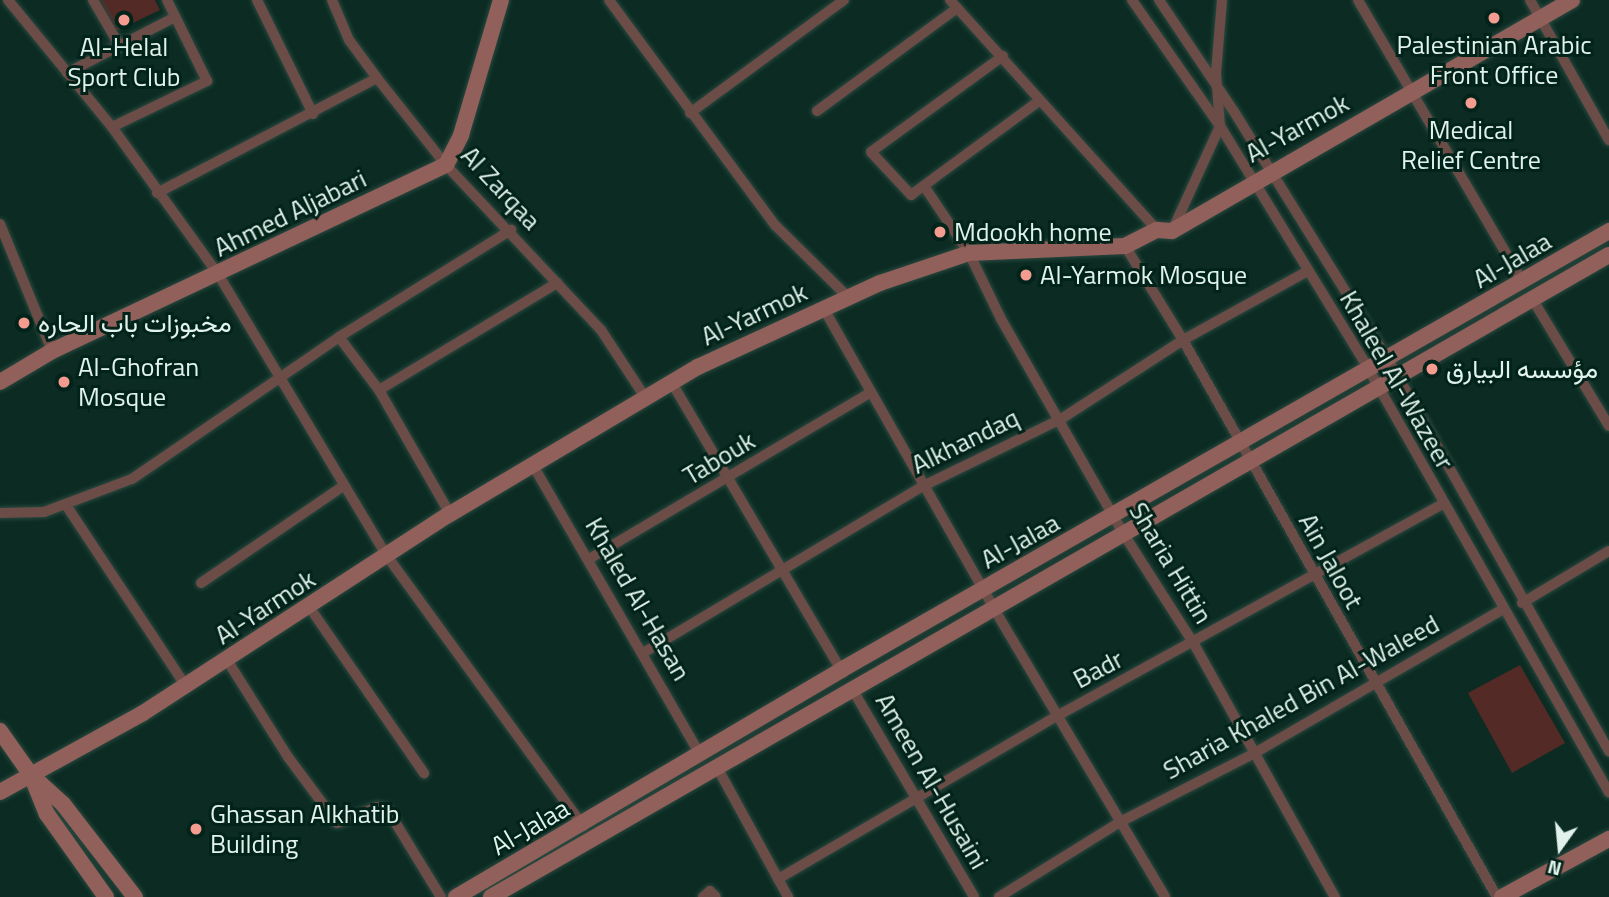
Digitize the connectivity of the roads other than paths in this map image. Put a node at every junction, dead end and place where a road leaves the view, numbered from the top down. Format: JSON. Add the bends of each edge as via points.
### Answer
{"nodes":[{"id":1,"x":8,"y":0,"type":"edge"},
{"id":2,"x":93,"y":0,"type":"edge"},
{"id":3,"x":167,"y":0,"type":"edge"},
{"id":4,"x":257,"y":0,"type":"edge"},
{"id":5,"x":332,"y":0,"type":"edge"},
{"id":6,"x":501,"y":0,"type":"edge"},
{"id":7,"x":609,"y":0,"type":"edge"},
{"id":8,"x":845,"y":0,"type":"edge"},
{"id":9,"x":1132,"y":0,"type":"edge"},
{"id":10,"x":1159,"y":0,"type":"edge"},
{"id":11,"x":1222,"y":0,"type":"edge"},
{"id":12,"x":1358,"y":0,"type":"edge"},
{"id":13,"x":1530,"y":0,"type":"edge"},
{"id":14,"x":1572,"y":0,"type":"edge"},
{"id":15,"x":953,"y":4,"type":"edge"},
{"id":16,"x":175,"y":17,"type":"junction"},
{"id":17,"x":1541,"y":17,"type":"junction"},
{"id":18,"x":118,"y":43,"type":"junction"},
{"id":19,"x":1003,"y":56,"type":"junction"},
{"id":20,"x":67,"y":73,"type":"junction"},
{"id":21,"x":377,"y":78,"type":"junction"},
{"id":22,"x":1217,"y":86,"type":"junction"},
{"id":23,"x":1410,"y":93,"type":"junction"},
{"id":24,"x":1039,"y":101,"type":"junction"},
{"id":25,"x":817,"y":111,"type":"dead end"},
{"id":26,"x":690,"y":113,"type":"junction"},
{"id":27,"x":313,"y":114,"type":"junction"},
{"id":28,"x":1220,"y":126,"type":"junction"},
{"id":29,"x":112,"y":127,"type":"junction"},
{"id":30,"x":1609,"y":140,"type":"edge"},
{"id":31,"x":446,"y":165,"type":"junction"},
{"id":32,"x":1271,"y":170,"type":"junction"},
{"id":33,"x":1254,"y":181,"type":"junction"},
{"id":34,"x":924,"y":186,"type":"junction"},
{"id":35,"x":157,"y":193,"type":"junction"},
{"id":36,"x":0,"y":223,"type":"edge"},
{"id":37,"x":511,"y":230,"type":"junction"},
{"id":38,"x":1164,"y":230,"type":"junction"},
{"id":39,"x":1609,"y":231,"type":"edge"},
{"id":40,"x":1125,"y":246,"type":"junction"},
{"id":41,"x":969,"y":253,"type":"junction"},
{"id":42,"x":1609,"y":255,"type":"edge"},
{"id":43,"x":1308,"y":271,"type":"junction"},
{"id":44,"x":218,"y":274,"type":"junction"},
{"id":45,"x":1522,"y":282,"type":"junction"},
{"id":46,"x":557,"y":283,"type":"junction"},
{"id":47,"x":848,"y":297,"type":"junction"},
{"id":48,"x":1533,"y":300,"type":"junction"},
{"id":49,"x":824,"y":309,"type":"junction"},
{"id":50,"x":339,"y":337,"type":"junction"},
{"id":51,"x":1183,"y":340,"type":"junction"},
{"id":52,"x":52,"y":351,"type":"junction"},
{"id":53,"x":1392,"y":368,"type":"junction"},
{"id":54,"x":1369,"y":371,"type":"junction"},
{"id":55,"x":276,"y":378,"type":"junction"},
{"id":56,"x":0,"y":382,"type":"edge"},
{"id":57,"x":672,"y":383,"type":"junction"},
{"id":58,"x":1378,"y":386,"type":"junction"},
{"id":59,"x":379,"y":390,"type":"junction"},
{"id":60,"x":870,"y":393,"type":"junction"},
{"id":61,"x":647,"y":400,"type":"junction"},
{"id":62,"x":1061,"y":419,"type":"junction"},
{"id":63,"x":1609,"y":426,"type":"edge"},
{"id":64,"x":1240,"y":444,"type":"junction"},
{"id":65,"x":1249,"y":461,"type":"junction"},
{"id":66,"x":534,"y":467,"type":"junction"},
{"id":67,"x":729,"y":479,"type":"junction"},
{"id":68,"x":344,"y":486,"type":"junction"},
{"id":69,"x":923,"y":486,"type":"junction"},
{"id":70,"x":1442,"y":504,"type":"junction"},
{"id":71,"x":66,"y":505,"type":"junction"},
{"id":72,"x":0,"y":513,"type":"edge"},
{"id":73,"x":450,"y":514,"type":"junction"},
{"id":74,"x":1115,"y":516,"type":"junction"},
{"id":75,"x":1123,"y":533,"type":"junction"},
{"id":76,"x":1609,"y":551,"type":"edge"},
{"id":77,"x":387,"y":556,"type":"junction"},
{"id":78,"x":589,"y":559,"type":"junction"},
{"id":79,"x":782,"y":571,"type":"junction"},
{"id":80,"x":1311,"y":573,"type":"junction"},
{"id":81,"x":201,"y":583,"type":"dead end"},
{"id":82,"x":984,"y":589,"type":"junction"},
{"id":83,"x":1522,"y":603,"type":"junction"},
{"id":84,"x":993,"y":607,"type":"junction"},
{"id":85,"x":310,"y":608,"type":"junction"},
{"id":86,"x":1503,"y":609,"type":"junction"},
{"id":87,"x":1194,"y":644,"type":"junction"},
{"id":88,"x":643,"y":653,"type":"junction"},
{"id":89,"x":227,"y":660,"type":"junction"},
{"id":90,"x":841,"y":670,"type":"junction"},
{"id":91,"x":1374,"y":683,"type":"junction"},
{"id":92,"x":186,"y":686,"type":"junction"},
{"id":93,"x":851,"y":687,"type":"junction"},
{"id":94,"x":1057,"y":716,"type":"junction"},
{"id":95,"x":0,"y":731,"type":"edge"},
{"id":96,"x":1609,"y":751,"type":"edge"},
{"id":97,"x":700,"y":754,"type":"junction"},
{"id":98,"x":1253,"y":754,"type":"junction"},
{"id":99,"x":718,"y":769,"type":"junction"},
{"id":100,"x":424,"y":773,"type":"dead end"},
{"id":101,"x":31,"y":775,"type":"junction"},
{"id":102,"x":0,"y":792,"type":"edge"},
{"id":103,"x":1609,"y":792,"type":"edge"},
{"id":104,"x":917,"y":801,"type":"junction"},
{"id":105,"x":1120,"y":822,"type":"junction"},
{"id":106,"x":583,"y":826,"type":"junction"},
{"id":107,"x":1609,"y":839,"type":"edge"},
{"id":108,"x":778,"y":879,"type":"junction"},
{"id":109,"x":106,"y":897,"type":"edge"},
{"id":110,"x":135,"y":897,"type":"edge"},
{"id":111,"x":441,"y":897,"type":"edge"},
{"id":112,"x":456,"y":897,"type":"edge"},
{"id":113,"x":491,"y":897,"type":"edge"},
{"id":114,"x":703,"y":897,"type":"edge"},
{"id":115,"x":716,"y":897,"type":"edge"},
{"id":116,"x":788,"y":897,"type":"edge"},
{"id":117,"x":974,"y":897,"type":"edge"},
{"id":118,"x":999,"y":897,"type":"edge"},
{"id":119,"x":1165,"y":897,"type":"edge"},
{"id":120,"x":1335,"y":897,"type":"edge"},
{"id":121,"x":1500,"y":897,"type":"edge"}],
"edges":[{"from":1,"to":20,"type":"street"},
{"from":2,"to":18,"type":"street"},
{"from":3,"to":16,"type":"street"},
{"from":4,"to":27,"type":"street"},
{"from":5,"to":21,"type":"street","name":"Al Zarqaa","via":[[349,40]]},
{"from":6,"to":31,"type":"street","via":[[461,135]]},
{"from":7,"to":26,"type":"street"},
{"from":8,"to":26,"type":"street"},
{"from":9,"to":28,"type":"street","name":"Khaleel Al-Wazeer"},
{"from":10,"to":22,"type":"street","name":"Khaleel Al-Wazeer"},
{"from":11,"to":22,"type":"street"},
{"from":12,"to":23,"type":"street"},
{"from":13,"to":17,"type":"street"},
{"from":14,"to":17,"type":"street","name":"Al-Yarmok"},
{"from":15,"to":19,"type":"street"},
{"from":15,"to":25,"type":"street"},
{"from":16,"to":18,"type":"street"},
{"from":16,"to":29,"type":"street","via":[[207,81]]},
{"from":17,"to":23,"type":"street","name":"Al-Yarmok"},
{"from":17,"to":30,"type":"street"},
{"from":18,"to":20,"type":"street"},
{"from":19,"to":24,"type":"street"},
{"from":19,"to":34,"type":"street","via":[[871,152],[911,195]]},
{"from":20,"to":29,"type":"street"},
{"from":21,"to":27,"type":"street"},
{"from":21,"to":31,"type":"street","name":"Al Zarqaa"},
{"from":22,"to":28,"type":"street"},
{"from":22,"to":32,"type":"street","name":"Khaleel Al-Wazeer"},
{"from":23,"to":32,"type":"street","name":"Al-Yarmok"},
{"from":23,"to":45,"type":"street"},
{"from":24,"to":34,"type":"street"},
{"from":24,"to":38,"type":"street"},
{"from":26,"to":47,"type":"street","via":[[775,225]]},
{"from":27,"to":35,"type":"street"},
{"from":28,"to":33,"type":"street","name":"Khaleel Al-Wazeer"},
{"from":28,"to":38,"type":"street"},
{"from":29,"to":35,"type":"street"},
{"from":31,"to":37,"type":"street","name":"Al Zarqaa"},
{"from":31,"to":44,"type":"street","name":"Ahmed Aljabari"},
{"from":32,"to":33,"type":"street","name":"Al-Yarmok"},
{"from":32,"to":53,"type":"street","name":"Khaleel Al-Wazeer"},
{"from":33,"to":38,"type":"street","name":"Al-Yarmok"},
{"from":33,"to":43,"type":"street","name":"Khaleel Al-Wazeer"},
{"from":34,"to":41,"type":"street","name":"Sharia Hittin"},
{"from":35,"to":44,"type":"street"},
{"from":36,"to":52,"type":"street"},
{"from":37,"to":46,"type":"street","name":"Al Zarqaa"},
{"from":37,"to":50,"type":"street"},
{"from":38,"to":40,"type":"street","name":"Al-Yarmok"},
{"from":39,"to":45,"type":"street","name":"Al-Jalaa"},
{"from":40,"to":41,"type":"street","name":"Al-Yarmok"},
{"from":40,"to":51,"type":"street","name":"Ain Jaloot"},
{"from":41,"to":47,"type":"street","name":"Al-Yarmok"},
{"from":41,"to":62,"type":"street","name":"Sharia Hittin","via":[[1001,319]]},
{"from":42,"to":48,"type":"street","name":"Al-Jalaa"},
{"from":43,"to":51,"type":"street","name":"Alkhandaq"},
{"from":43,"to":54,"type":"street","name":"Khaleel Al-Wazeer"},
{"from":44,"to":52,"type":"street","name":"Ahmed Aljabari"},
{"from":44,"to":55,"type":"street"},
{"from":45,"to":53,"type":"street","name":"Al-Jalaa"},
{"from":46,"to":59,"type":"street"},
{"from":46,"to":61,"type":"street","name":"Al Zarqaa","via":[[601,330]]},
{"from":47,"to":49,"type":"street","name":"Al-Yarmok"},
{"from":48,"to":53,"type":"street","name":"Al-Jalaa"},
{"from":48,"to":63,"type":"street"},
{"from":49,"to":57,"type":"street","name":"Al-Yarmok"},
{"from":49,"to":60,"type":"street"},
{"from":50,"to":55,"type":"street"},
{"from":50,"to":59,"type":"street"},
{"from":51,"to":62,"type":"street","name":"Alkhandaq"},
{"from":51,"to":64,"type":"street","name":"Ain Jaloot"},
{"from":52,"to":56,"type":"street","name":"Ahmed Aljabari"},
{"from":53,"to":54,"type":"street","name":"Al-Jalaa"},
{"from":53,"to":58,"type":"street","name":"Al-Jalaa"},
{"from":53,"to":83,"type":"street","name":"Khaleel Al-Wazeer"},
{"from":54,"to":58,"type":"street","name":"Khaleel Al-Wazeer"},
{"from":54,"to":64,"type":"street","name":"Al-Jalaa"},
{"from":55,"to":68,"type":"street"},
{"from":55,"to":71,"type":"street","via":[[132,479]]},
{"from":57,"to":61,"type":"street","name":"Al-Yarmok"},
{"from":57,"to":67,"type":"street"},
{"from":58,"to":65,"type":"street","name":"Al-Jalaa"},
{"from":58,"to":70,"type":"street","name":"Khaleel Al-Wazeer"},
{"from":59,"to":73,"type":"street"},
{"from":60,"to":67,"type":"street","name":"Tabouk"},
{"from":60,"to":69,"type":"street"},
{"from":61,"to":66,"type":"street","name":"Al-Yarmok"},
{"from":62,"to":69,"type":"street","name":"Alkhandaq"},
{"from":62,"to":74,"type":"street","name":"Sharia Hittin"},
{"from":64,"to":65,"type":"street","name":"Ain Jaloot"},
{"from":64,"to":74,"type":"street","name":"Al-Jalaa"},
{"from":65,"to":75,"type":"street","name":"Al-Jalaa"},
{"from":65,"to":80,"type":"street","name":"Ain Jaloot"},
{"from":66,"to":73,"type":"street","name":"Al-Yarmok"},
{"from":66,"to":78,"type":"street","name":"Khaled Al-Hasan"},
{"from":67,"to":78,"type":"street","name":"Tabouk"},
{"from":67,"to":79,"type":"street"},
{"from":68,"to":77,"type":"street"},
{"from":68,"to":81,"type":"street"},
{"from":69,"to":79,"type":"street","name":"Alkhandaq"},
{"from":69,"to":82,"type":"street"},
{"from":70,"to":80,"type":"street","name":"Badr"},
{"from":70,"to":86,"type":"street","name":"Khaleel Al-Wazeer"},
{"from":71,"to":72,"type":"street","via":[[44,512]]},
{"from":71,"to":92,"type":"street"},
{"from":73,"to":77,"type":"street","name":"Al-Yarmok"},
{"from":74,"to":75,"type":"street","name":"Sharia Hittin"},
{"from":74,"to":82,"type":"street","name":"Al-Jalaa"},
{"from":75,"to":84,"type":"street","name":"Al-Jalaa"},
{"from":75,"to":87,"type":"street","name":"Sharia Hittin"},
{"from":76,"to":83,"type":"street"},
{"from":77,"to":85,"type":"street","name":"Al-Yarmok"},
{"from":77,"to":106,"type":"street"},
{"from":78,"to":88,"type":"street","name":"Khaled Al-Hasan"},
{"from":79,"to":88,"type":"street","name":"Alkhandaq"},
{"from":79,"to":90,"type":"street"},
{"from":80,"to":87,"type":"street","name":"Badr"},
{"from":80,"to":91,"type":"street","name":"Ain Jaloot"},
{"from":82,"to":84,"type":"street"},
{"from":82,"to":90,"type":"street","name":"Al-Jalaa"},
{"from":83,"to":96,"type":"street","name":"Khaleel Al-Wazeer"},
{"from":84,"to":93,"type":"street","name":"Al-Jalaa"},
{"from":84,"to":94,"type":"street"},
{"from":85,"to":89,"type":"street","name":"Al-Yarmok"},
{"from":85,"to":100,"type":"street"},
{"from":86,"to":91,"type":"street","name":"Sharia Khaled Bin Al-Waleed"},
{"from":86,"to":103,"type":"street","name":"Khaleel Al-Wazeer"},
{"from":87,"to":94,"type":"street","name":"Badr"},
{"from":87,"to":98,"type":"street","name":"Sharia Hittin"},
{"from":88,"to":97,"type":"street","name":"Khaled Al-Hasan"},
{"from":89,"to":92,"type":"street","name":"Al-Yarmok"},
{"from":89,"to":111,"type":"street","via":[[280,746],[337,823],[377,807],[387,809]]},
{"from":90,"to":97,"type":"street","name":"Al-Jalaa"},
{"from":91,"to":98,"type":"street","name":"Sharia Khaled Bin Al-Waleed"},
{"from":91,"to":121,"type":"street","name":"Ain Jaloot"},
{"from":92,"to":101,"type":"street","name":"Al-Yarmok"},
{"from":93,"to":99,"type":"street","name":"Al-Jalaa"},
{"from":93,"to":104,"type":"street","name":"Ameen Al-Husaini"},
{"from":94,"to":104,"type":"street","name":"Badr"},
{"from":94,"to":105,"type":"street"},
{"from":95,"to":101,"type":"street"},
{"from":97,"to":106,"type":"street","name":"Al-Jalaa"},
{"from":98,"to":105,"type":"street","name":"Sharia Khaled Bin Al-Waleed"},
{"from":98,"to":120,"type":"street","name":"Sharia Hittin"},
{"from":99,"to":108,"type":"street"},
{"from":99,"to":113,"type":"street","name":"Al-Jalaa"},
{"from":101,"to":102,"type":"street","name":"Al-Yarmok"},
{"from":101,"to":109,"type":"street","via":[[47,814]]},
{"from":101,"to":110,"type":"street","via":[[63,804]]},
{"from":104,"to":108,"type":"street","name":"Badr"},
{"from":104,"to":117,"type":"street","name":"Ameen Al-Husaini"},
{"from":105,"to":118,"type":"street","name":"Sharia Khaled Bin Al-Waleed"},
{"from":105,"to":119,"type":"street"},
{"from":106,"to":112,"type":"street","name":"Al-Jalaa"},
{"from":107,"to":121,"type":"street"},
{"from":108,"to":116,"type":"street"},
{"from":114,"to":115,"type":"street","via":[[710,891]]}]}
